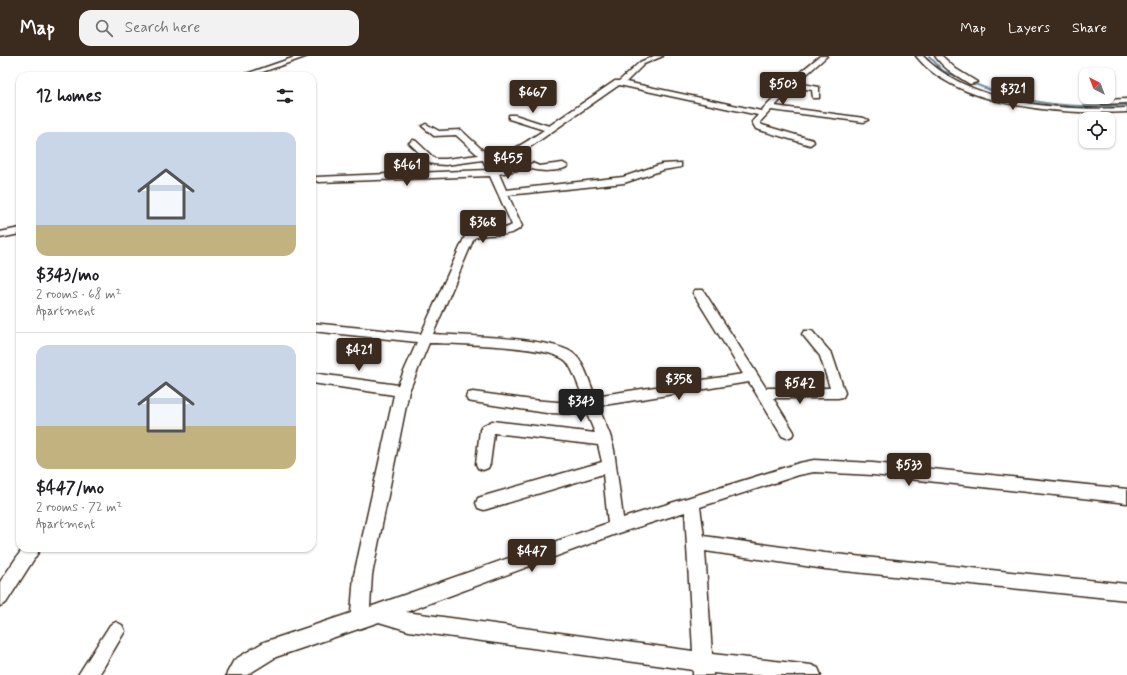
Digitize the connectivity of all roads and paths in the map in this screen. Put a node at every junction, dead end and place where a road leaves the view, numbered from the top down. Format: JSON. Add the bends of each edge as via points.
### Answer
{"nodes":[{"id":1,"x":306,"y":56,"type":"edge"},
{"id":2,"x":660,"y":56,"type":"edge"},
{"id":3,"x":824,"y":56,"type":"edge"},
{"id":4,"x":919,"y":56,"type":"edge"},
{"id":5,"x":938,"y":56,"type":"edge"},
{"id":6,"x":256,"y":72,"type":"edge"},
{"id":7,"x":621,"y":83,"type":"junction"},
{"id":8,"x":979,"y":83,"type":"dead end"},
{"id":9,"x":791,"y":84,"type":"junction"},
{"id":10,"x":991,"y":88,"type":"dead end"},
{"id":11,"x":816,"y":96,"type":"dead end"},
{"id":12,"x":1115,"y":101,"type":"edge"},
{"id":13,"x":1127,"y":101,"type":"edge"},
{"id":14,"x":1079,"y":102,"type":"edge"},
{"id":15,"x":1127,"y":110,"type":"edge"},
{"id":16,"x":765,"y":111,"type":"junction"},
{"id":17,"x":512,"y":117,"type":"dead end"},
{"id":18,"x":864,"y":120,"type":"dead end"},
{"id":19,"x":426,"y":126,"type":"dead end"},
{"id":20,"x":549,"y":129,"type":"junction"},
{"id":21,"x":810,"y":142,"type":"dead end"},
{"id":22,"x":413,"y":143,"type":"dead end"},
{"id":23,"x":487,"y":158,"type":"junction"},
{"id":24,"x":678,"y":165,"type":"dead end"},
{"id":25,"x":532,"y":166,"type":"dead end"},
{"id":26,"x":563,"y":166,"type":"dead end"},
{"id":27,"x":519,"y":167,"type":"dead end"},
{"id":28,"x":494,"y":172,"type":"junction"},
{"id":29,"x":319,"y":179,"type":"dead end"},
{"id":30,"x":503,"y":193,"type":"junction"},
{"id":31,"x":16,"y":232,"type":"edge"},
{"id":32,"x":0,"y":235,"type":"edge"},
{"id":33,"x":699,"y":293,"type":"dead end"},
{"id":34,"x":316,"y":327,"type":"edge"},
{"id":35,"x":808,"y":334,"type":"dead end"},
{"id":36,"x":424,"y":338,"type":"junction"},
{"id":37,"x":752,"y":377,"type":"junction"},
{"id":38,"x":316,"y":379,"type":"edge"},
{"id":39,"x":402,"y":391,"type":"junction"},
{"id":40,"x":762,"y":393,"type":"junction"},
{"id":41,"x":473,"y":397,"type":"dead end"},
{"id":42,"x":591,"y":405,"type":"junction"},
{"id":43,"x":786,"y":432,"type":"dead end"},
{"id":44,"x":604,"y":440,"type":"junction"},
{"id":45,"x":483,"y":464,"type":"dead end"},
{"id":46,"x":609,"y":466,"type":"junction"},
{"id":47,"x":1127,"y":496,"type":"edge"},
{"id":48,"x":692,"y":503,"type":"junction"},
{"id":49,"x":484,"y":504,"type":"dead end"},
{"id":50,"x":616,"y":528,"type":"junction"},
{"id":51,"x":696,"y":542,"type":"junction"},
{"id":52,"x":30,"y":552,"type":"edge"},
{"id":53,"x":1127,"y":592,"type":"edge"},
{"id":54,"x":0,"y":597,"type":"edge"},
{"id":55,"x":379,"y":613,"type":"junction"},
{"id":56,"x":360,"y":618,"type":"junction"},
{"id":57,"x":116,"y":631,"type":"dead end"},
{"id":58,"x":703,"y":668,"type":"edge"},
{"id":59,"x":88,"y":675,"type":"edge"},
{"id":60,"x":236,"y":675,"type":"edge"},
{"id":61,"x":811,"y":675,"type":"edge"}],
"edges":[{"from":1,"to":6,"type":"street"},
{"from":2,"to":7,"type":"street","via":[[642,63]]},
{"from":3,"to":9,"type":"street"},
{"from":4,"to":15,"type":"street","via":[[937,73],[961,85],[1014,102],[1066,110]]},
{"from":5,"to":8,"type":"street","via":[[955,72]]},
{"from":7,"to":16,"type":"street"},
{"from":7,"to":20,"type":"street"},
{"from":9,"to":11,"type":"street","via":[[816,89]]},
{"from":9,"to":16,"type":"street"},
{"from":10,"to":14,"type":"street","via":[[1028,96]]},
{"from":12,"to":13,"type":"street"},
{"from":16,"to":18,"type":"street"},
{"from":16,"to":21,"type":"street","via":[[756,122],[759,127]]},
{"from":17,"to":20,"type":"street"},
{"from":19,"to":23,"type":"street","via":[[437,134],[458,132]]},
{"from":20,"to":23,"type":"street","via":[[517,152],[504,157]]},
{"from":22,"to":23,"type":"street","via":[[433,161]]},
{"from":23,"to":28,"type":"street"},
{"from":24,"to":30,"type":"street","via":[[662,167],[624,180]]},
{"from":25,"to":26,"type":"street"},
{"from":27,"to":28,"type":"street"},
{"from":28,"to":29,"type":"street"},
{"from":28,"to":30,"type":"street"},
{"from":30,"to":36,"type":"street","via":[[517,226],[510,230],[470,236]]},
{"from":31,"to":32,"type":"street"},
{"from":33,"to":37,"type":"street"},
{"from":34,"to":36,"type":"street"},
{"from":35,"to":40,"type":"street","via":[[826,354],[838,393]]},
{"from":36,"to":39,"type":"street"},
{"from":36,"to":42,"type":"street","via":[[519,344],[560,351],[571,358],[576,366]]},
{"from":37,"to":40,"type":"street"},
{"from":37,"to":42,"type":"street"},
{"from":38,"to":39,"type":"street"},
{"from":39,"to":56,"type":"street","via":[[363,575]]},
{"from":40,"to":43,"type":"street"},
{"from":41,"to":42,"type":"street","via":[[529,405]]},
{"from":42,"to":44,"type":"street"},
{"from":44,"to":45,"type":"street","via":[[492,427],[487,430]]},
{"from":44,"to":46,"type":"street"},
{"from":46,"to":49,"type":"street"},
{"from":46,"to":50,"type":"street"},
{"from":47,"to":48,"type":"street","via":[[881,470],[814,466]]},
{"from":48,"to":50,"type":"street"},
{"from":48,"to":51,"type":"street"},
{"from":50,"to":55,"type":"street"},
{"from":51,"to":53,"type":"street","via":[[825,561]]},
{"from":51,"to":58,"type":"street"},
{"from":52,"to":54,"type":"street"},
{"from":55,"to":56,"type":"street"},
{"from":55,"to":58,"type":"street","via":[[409,622]]},
{"from":56,"to":60,"type":"street","via":[[271,649],[241,667]]},
{"from":57,"to":59,"type":"street"},
{"from":58,"to":61,"type":"street"}]}
